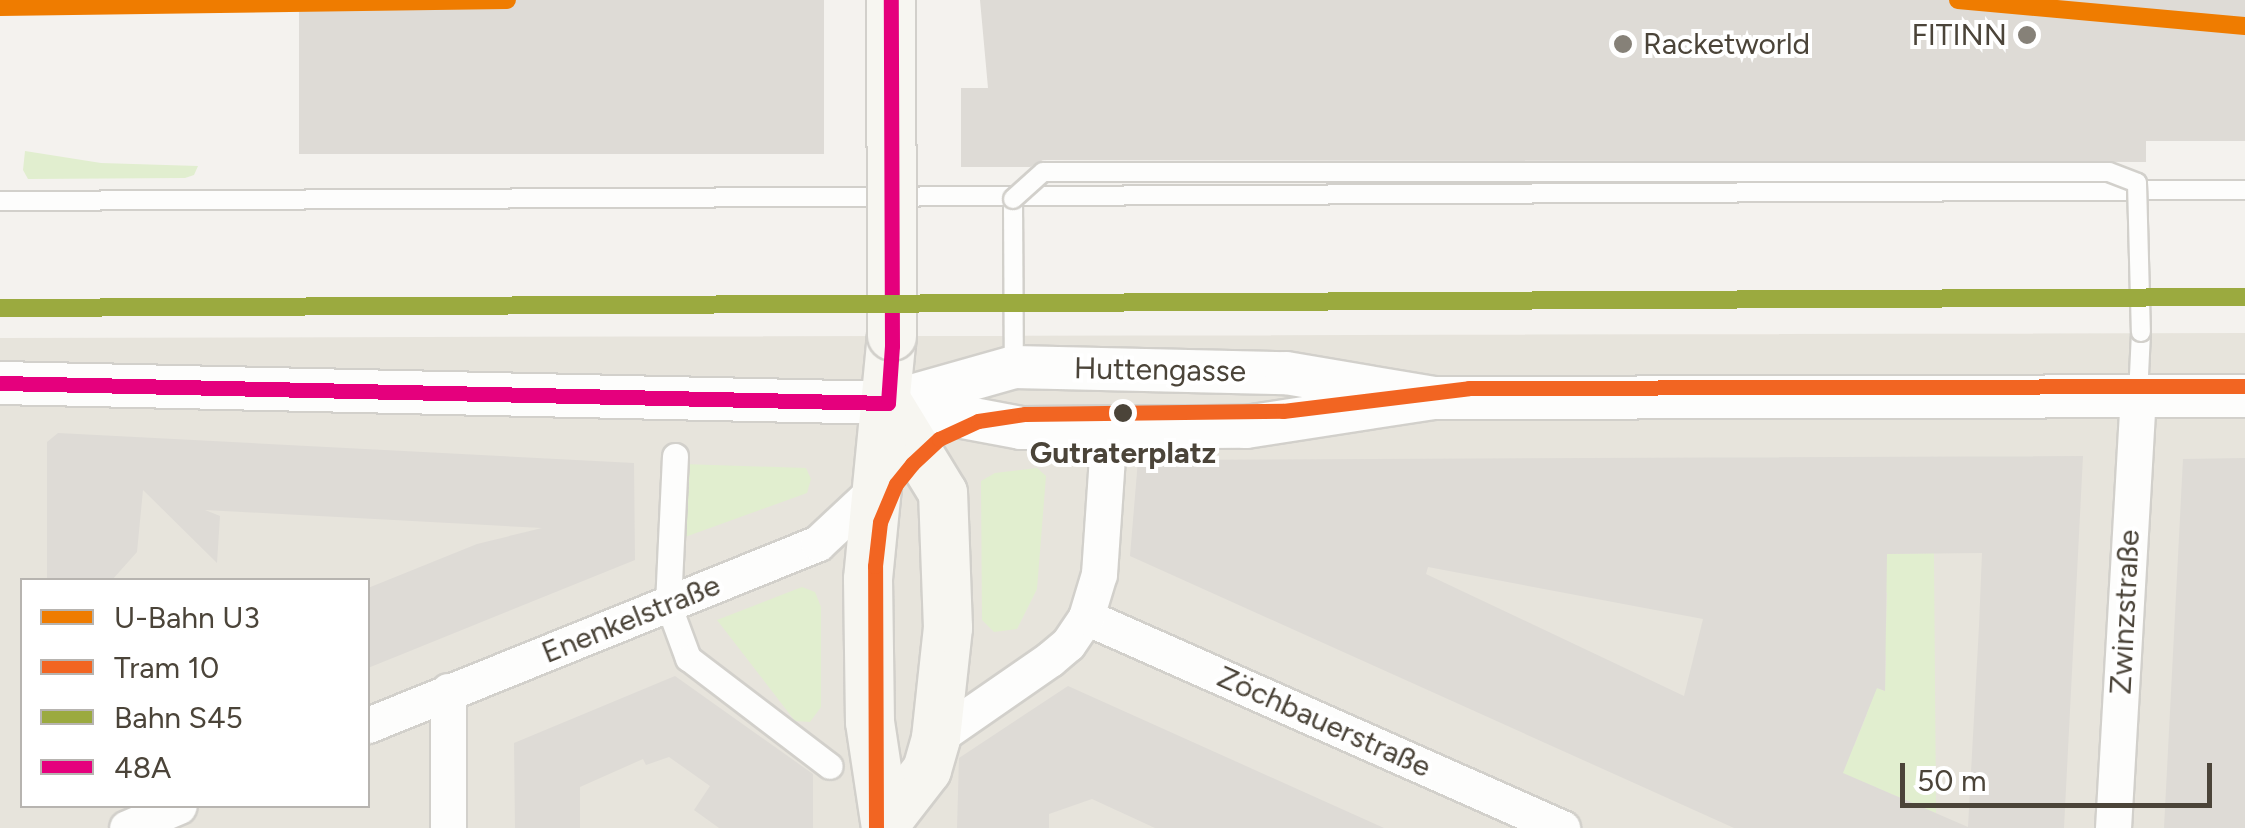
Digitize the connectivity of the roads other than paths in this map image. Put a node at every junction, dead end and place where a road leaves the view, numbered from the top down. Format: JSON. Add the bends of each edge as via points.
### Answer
{"nodes":[{"id":1,"x":891,"y":0,"type":"edge"},
{"id":2,"x":2245,"y":190,"type":"edge"},
{"id":3,"x":0,"y":200,"type":"edge"},
{"id":4,"x":1014,"y":352,"type":"junction"},
{"id":5,"x":0,"y":383,"type":"edge"},
{"id":6,"x":2138,"y":396,"type":"junction"},
{"id":7,"x":2245,"y":396,"type":"edge"},
{"id":8,"x":1434,"y":398,"type":"junction"},
{"id":9,"x":888,"y":403,"type":"junction"},
{"id":10,"x":1109,"y":427,"type":"junction"},
{"id":11,"x":675,"y":456,"type":"dead end"},
{"id":12,"x":878,"y":487,"type":"junction"},
{"id":13,"x":668,"y":604,"type":"junction"},
{"id":14,"x":1086,"y":617,"type":"junction"},
{"id":15,"x":448,"y":691,"type":"junction"},
{"id":16,"x":370,"y":724,"type":"edge"},
{"id":17,"x":936,"y":738,"type":"junction"},
{"id":18,"x":830,"y":766,"type":"dead end"},
{"id":19,"x":175,"y":808,"type":"edge"},
{"id":20,"x":886,"y":826,"type":"edge"},
{"id":21,"x":127,"y":828,"type":"edge"},
{"id":22,"x":448,"y":828,"type":"edge"},
{"id":23,"x":1562,"y":828,"type":"edge"},
{"id":24,"x":2113,"y":828,"type":"edge"}],
"edges":[{"from":1,"to":9,"type":"main road","bridge":true},
{"from":2,"to":3,"type":"lane"},
{"from":4,"to":6,"type":"lane","bridge":true,"via":[[1014,199],[1043,172],[2110,172],[2137,183]]},
{"from":4,"to":8,"type":"street","name":"Huttengasse","via":[[1286,373]]},
{"from":4,"to":9,"type":"street","name":"Huttengasse"},
{"from":5,"to":9,"type":"street","name":"Huttengasse"},
{"from":6,"to":7,"type":"street","name":"Huttengasse"},
{"from":6,"to":8,"type":"street","name":"Huttengasse"},
{"from":6,"to":24,"type":"street","name":"Zwinzstraße"},
{"from":8,"to":10,"type":"street","name":"Huttengasse","via":[[1246,427]]},
{"from":9,"to":10,"type":"street","name":"Huttengasse","via":[[1021,428]]},
{"from":9,"to":12,"type":"main road"},
{"from":9,"to":17,"type":"main road","via":[[943,493],[948,628]]},
{"from":10,"to":14,"type":"street","via":[[1099,574]]},
{"from":11,"to":13,"type":"street"},
{"from":12,"to":13,"type":"street","name":"Enenkelstraße","via":[[818,543]]},
{"from":12,"to":20,"type":"main road","via":[[868,580],[870,722]]},
{"from":13,"to":15,"type":"street","name":"Enenkelstraße"},
{"from":13,"to":18,"type":"street","via":[[688,658]]},
{"from":14,"to":17,"type":"street","via":[[1050,659]]},
{"from":14,"to":23,"type":"street","name":"Zöchbauerstraße"},
{"from":15,"to":16,"type":"street","name":"Enenkelstraße"},
{"from":15,"to":22,"type":"street"},
{"from":17,"to":20,"type":"main road","via":[[927,770]]},
{"from":19,"to":21,"type":"street"}]}
